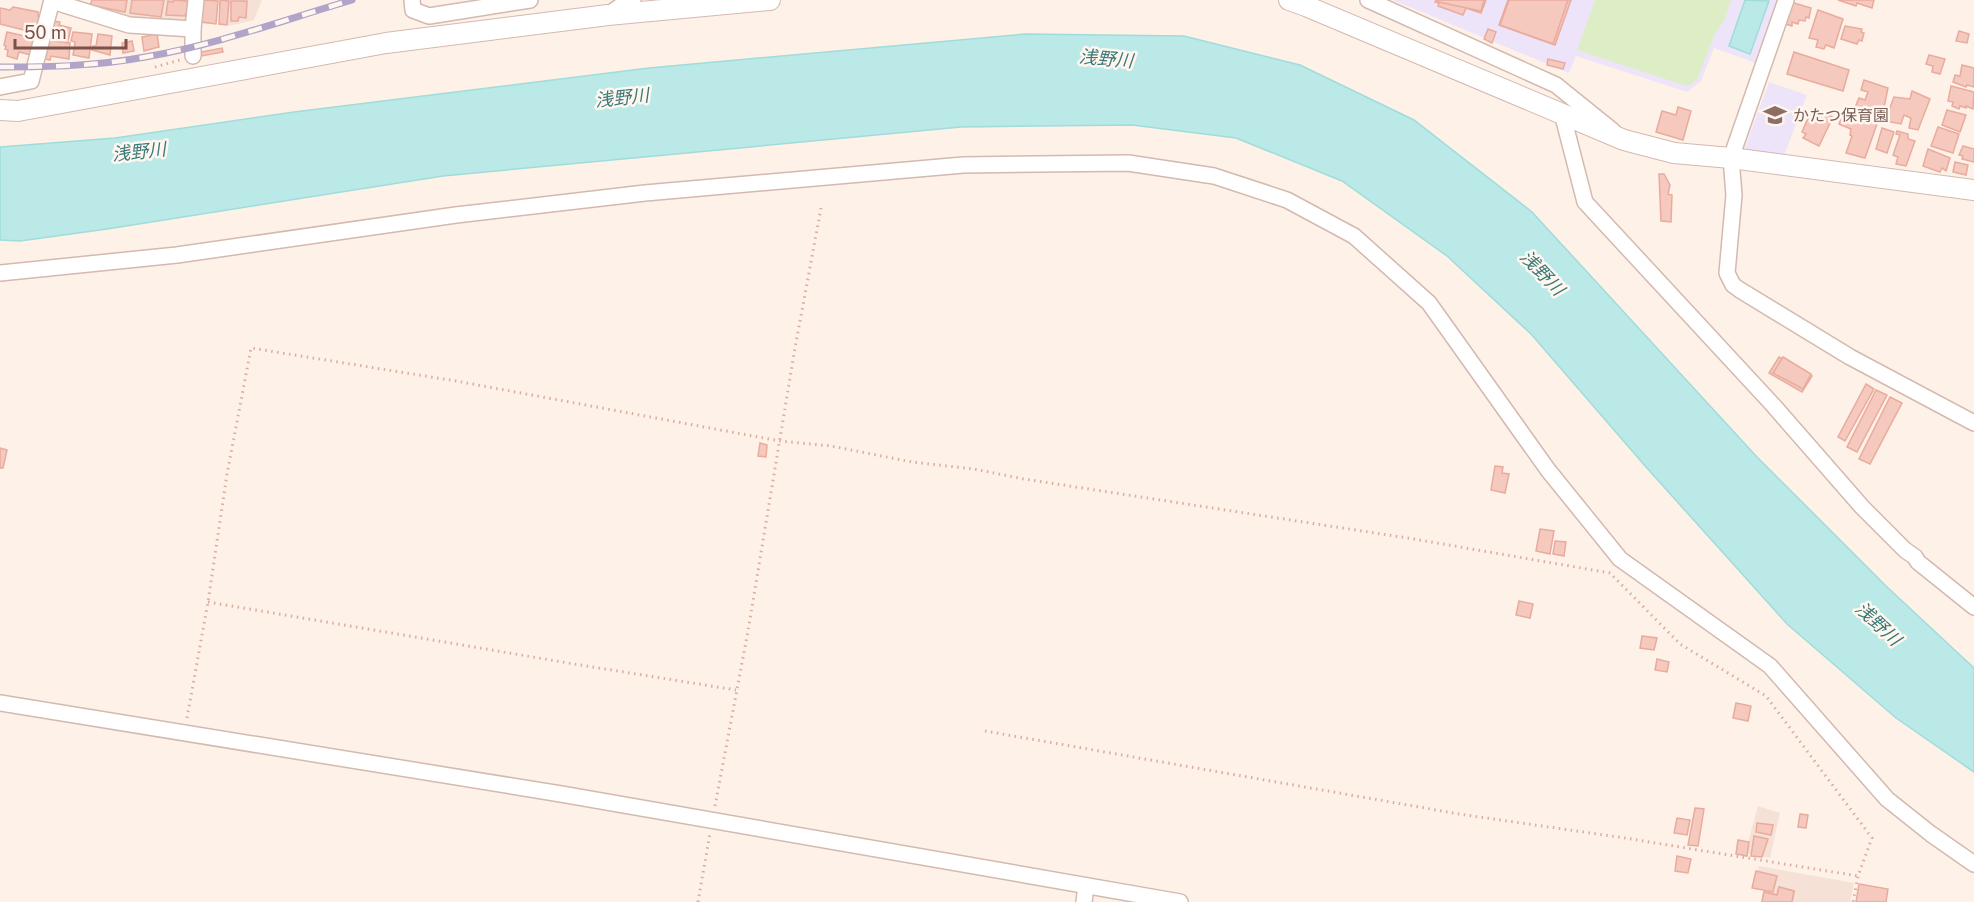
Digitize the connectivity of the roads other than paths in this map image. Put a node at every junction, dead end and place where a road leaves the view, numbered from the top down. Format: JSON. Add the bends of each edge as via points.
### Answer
{"nodes":[{"id":1,"x":196,"y":0,"type":"edge"},
{"id":2,"x":412,"y":0,"type":"edge"},
{"id":3,"x":530,"y":0,"type":"edge"},
{"id":4,"x":633,"y":0,"type":"edge"},
{"id":5,"x":770,"y":0,"type":"edge"},
{"id":6,"x":1289,"y":0,"type":"edge"},
{"id":7,"x":1368,"y":0,"type":"edge"},
{"id":8,"x":1786,"y":0,"type":"edge"},
{"id":9,"x":52,"y":1,"type":"edge"},
{"id":10,"x":608,"y":15,"type":"junction"},
{"id":11,"x":193,"y":29,"type":"junction"},
{"id":12,"x":193,"y":56,"type":"dead end"},
{"id":13,"x":0,"y":87,"type":"edge"},
{"id":14,"x":0,"y":110,"type":"edge"},
{"id":15,"x":1562,"y":113,"type":"junction"},
{"id":16,"x":1624,"y":140,"type":"junction"},
{"id":17,"x":1731,"y":158,"type":"junction"},
{"id":18,"x":1974,"y":190,"type":"edge"},
{"id":19,"x":0,"y":273,"type":"edge"},
{"id":20,"x":1974,"y":423,"type":"edge"},
{"id":21,"x":1974,"y":607,"type":"edge"},
{"id":22,"x":0,"y":703,"type":"edge"},
{"id":23,"x":1974,"y":864,"type":"edge"},
{"id":24,"x":1086,"y":886,"type":"junction"},
{"id":25,"x":1084,"y":902,"type":"edge"},
{"id":26,"x":1180,"y":902,"type":"edge"}],
"edges":[{"from":1,"to":11,"type":"street"},
{"from":2,"to":3,"type":"street","via":[[413,10],[429,16]]},
{"from":4,"to":10,"type":"street"},
{"from":5,"to":10,"type":"street"},
{"from":6,"to":15,"type":"street"},
{"from":7,"to":16,"type":"street","via":[[1556,85]]},
{"from":8,"to":17,"type":"street"},
{"from":9,"to":11,"type":"street","via":[[129,25]]},
{"from":9,"to":13,"type":"street","via":[[31,81]]},
{"from":10,"to":14,"type":"street","via":[[386,43],[18,111]]},
{"from":11,"to":12,"type":"street"},
{"from":15,"to":16,"type":"street"},
{"from":15,"to":21,"type":"street","via":[[1585,202],[1862,507],[1918,562]]},
{"from":16,"to":17,"type":"street","via":[[1674,153]]},
{"from":17,"to":18,"type":"street"},
{"from":17,"to":20,"type":"street","via":[[1734,195],[1727,273],[1733,285],[1850,357]]},
{"from":19,"to":23,"type":"street","via":[[177,255],[645,193],[963,165],[1128,163],[1214,176],[1287,200],[1354,236],[1430,303],[1548,470],[1620,559],[1770,666],[1887,799]]},
{"from":22,"to":24,"type":"street"},
{"from":24,"to":25,"type":"street"},
{"from":24,"to":26,"type":"street"}]}
